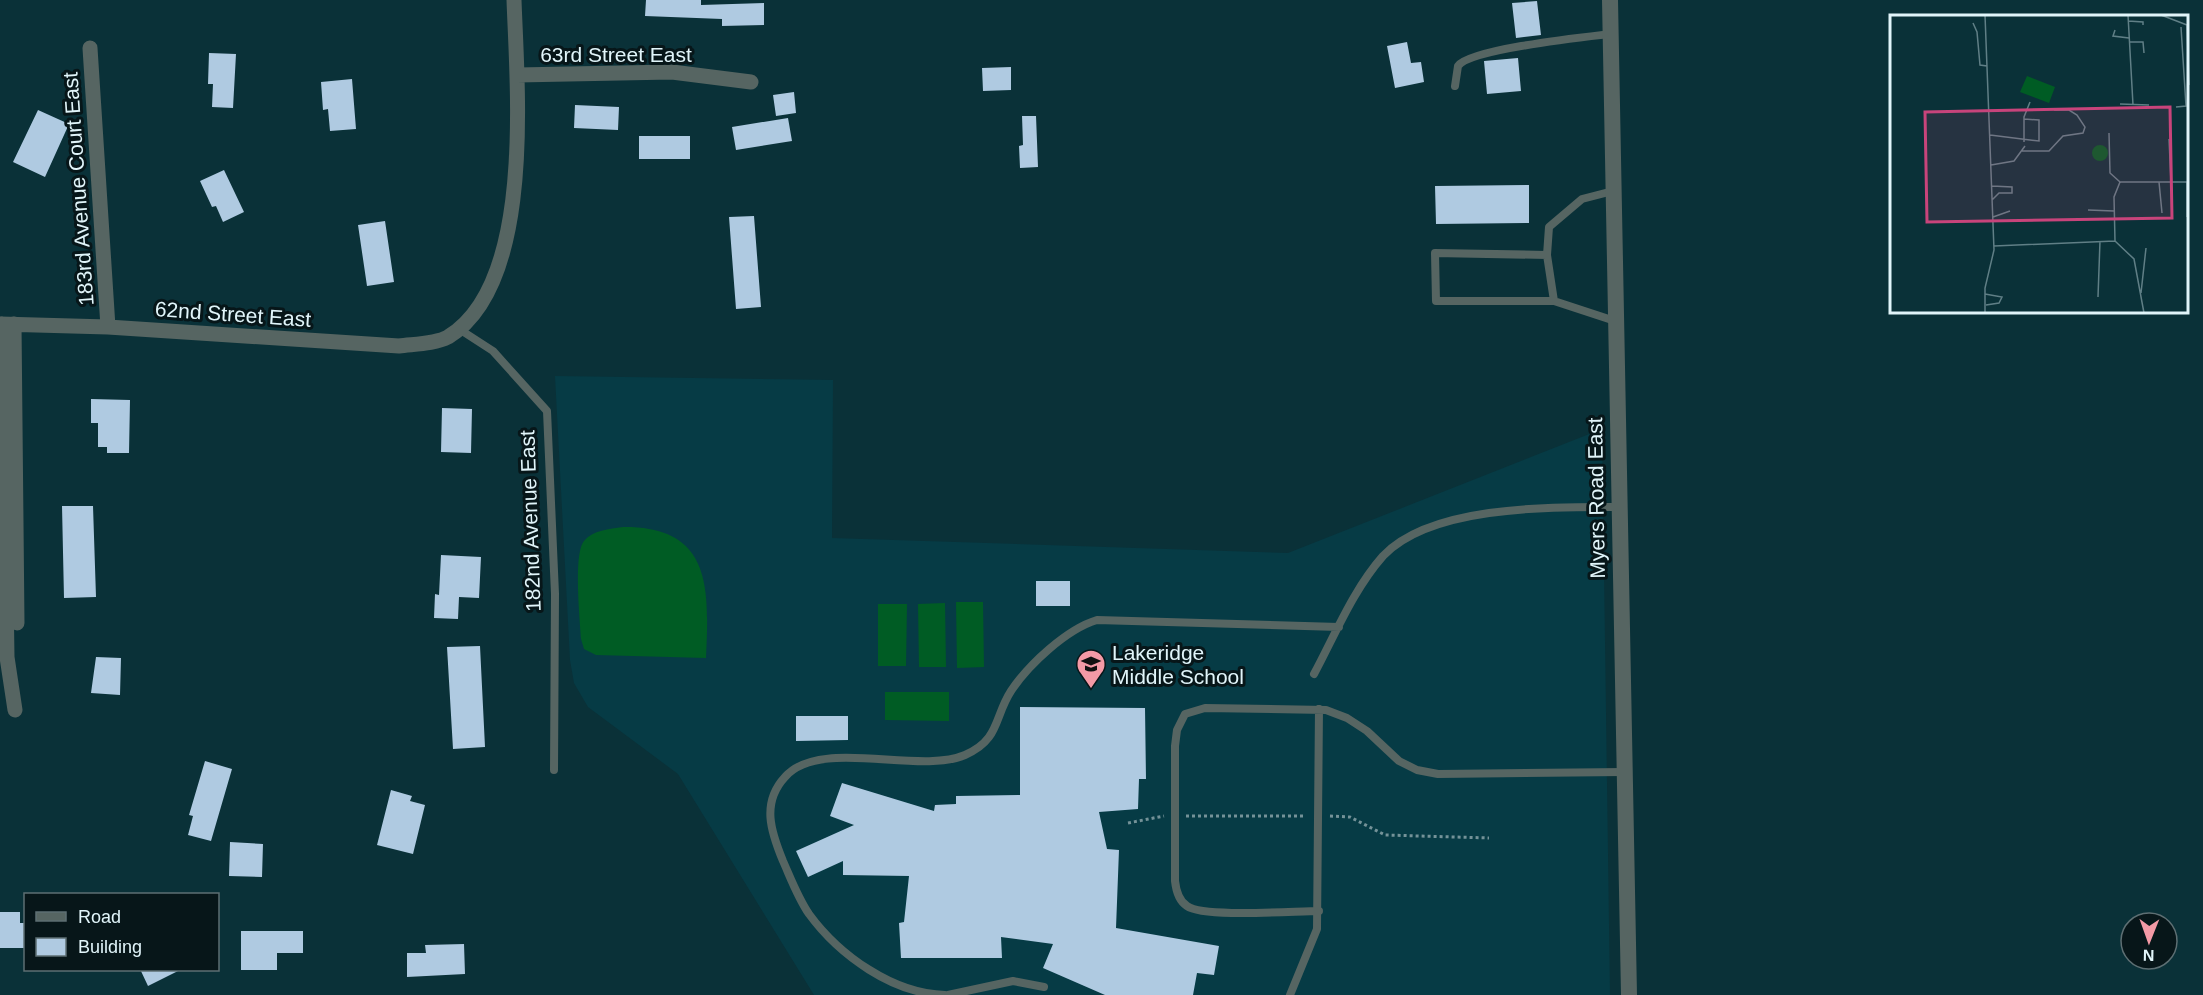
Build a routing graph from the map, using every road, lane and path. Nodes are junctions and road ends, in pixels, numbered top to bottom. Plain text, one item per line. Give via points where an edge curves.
1 (514, 0) edge
2 (1610, 0) edge
3 (1610, 34) junction
4 (90, 48) dead end
5 (517, 75) junction
6 (751, 82) dead end
7 (1455, 86) dead end
8 (1613, 191) junction
9 (1546, 255) junction
10 (1554, 301) junction
11 (1615, 321) junction
12 (6, 324) edge
13 (108, 327) junction
14 (459, 329) junction
15 (1618, 507) junction
16 (1339, 627) junction
17 (1314, 674) dead end
18 (1319, 710) junction
19 (554, 770) dead end
20 (1624, 772) junction
21 (1319, 911) junction
22 (1044, 987) dead end
23 (946, 995) edge
24 (1290, 995) edge
25 (1629, 995) edge

1 - 5 street
2 - 3 street, Myers Road East
3 - 7 lane via 1467,59 1458,66
3 - 8 street, Myers Road East
4 - 13 street, 183rd Avenue Court East
5 - 6 street, 63rd Street East via 672,72
5 - 14 street via 515,196 505,240 477,310
8 - 9 lane via 1582,199 1549,227
8 - 11 street, Myers Road East
9 - 10 lane
9 - 10 lane via 1435,253 1436,301
10 - 11 lane
11 - 15 street, Myers Road East
12 - 12 street via 7,657 15,710
12 - 13 street, 62nd Street East
13 - 14 street, 62nd Street East via 399,346 445,338
14 - 19 lane, 182nd Avenue East via 493,351 547,411 555,594
15 - 16 lane via 1483,513 1410,535 1384,555
15 - 20 street, Myers Road East
16 - 17 lane
16 - 23 lane via 1097,620 1068,634 1020,680 1010,692 994,733 965,754 939,760 825,759 797,766 785,777 771,805 771,830 808,912 837,944 878,974 914,991
18 - 20 lane via 1347,718 1399,762 1417,770 1438,774
18 - 21 lane
18 - 21 lane via 1199,709 1182,718 1175,746 1176,881 1182,902 1201,911
20 - 25 street, Myers Road East
21 - 24 lane via 1317,929
22 - 23 lane via 1013,981

